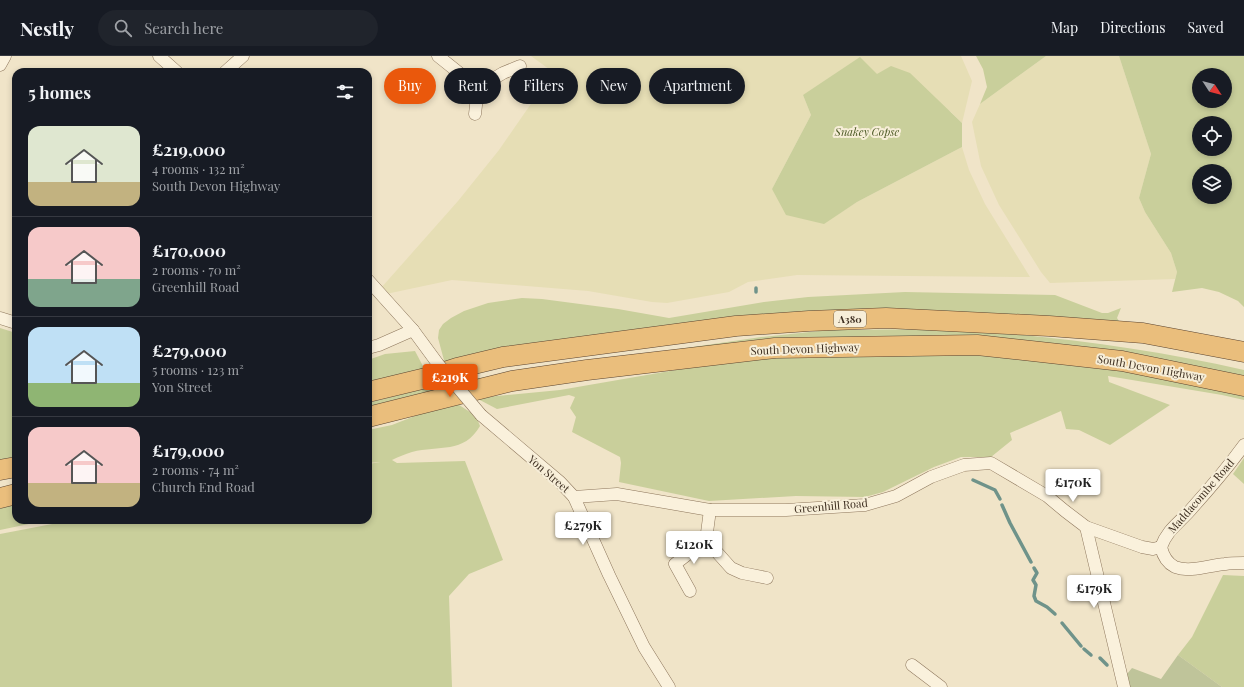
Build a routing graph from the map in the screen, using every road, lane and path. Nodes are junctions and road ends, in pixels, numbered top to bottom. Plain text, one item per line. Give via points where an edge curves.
1 (5, 56) edge
2 (159, 56) edge
3 (243, 56) edge
4 (438, 56) edge
5 (0, 65) edge
6 (520, 66) dead end
7 (172, 68) edge
8 (230, 68) edge
9 (453, 68) edge
10 (501, 74) edge
11 (476, 104) edge
12 (475, 114) dead end
13 (372, 284) edge
14 (0, 318) edge
15 (12, 322) edge
16 (413, 330) junction
17 (372, 347) edge
18 (1244, 352) edge
19 (1244, 386) edge
20 (372, 391) edge
21 (372, 416) edge
22 (1244, 445) edge
23 (12, 468) edge
24 (0, 470) edge
25 (12, 495) edge
26 (574, 497) junction
27 (0, 498) edge
28 (710, 510) junction
29 (1086, 527) junction
30 (706, 540) junction
31 (1161, 547) junction
32 (1244, 563) edge
33 (766, 578) dead end
34 (690, 592) dead end
35 (912, 665) dead end
36 (670, 687) edge
37 (942, 687) edge
38 (1124, 687) edge

1 - 5 street
2 - 7 street
3 - 8 street
4 - 9 street
6 - 10 street
11 - 12 street
13 - 16 street, Yon Street
14 - 15 street
16 - 17 street
16 - 26 street, Yon Street, bridge via 481,416 560,482
18 - 20 highway, A380 via 1143,333 1049,326 886,318 809,321 736,326 503,357
19 - 21 highway, South Devon Highway via 1122,361 977,344 775,348 512,381
22 - 31 street, Maddacombe Road via 1221,476 1165,537
23 - 24 highway
25 - 27 highway
26 - 28 street, Greenhill Road via 617,494
26 - 36 street, Yon Street via 644,648
28 - 29 street, Greenhill Road via 786,510 865,505 896,496 932,476 964,465 991,463 1047,496
28 - 30 street
29 - 31 street, Greenhill Road via 1142,547
29 - 38 street
30 - 33 street via 731,568
30 - 34 street via 675,564
31 - 32 street via 1168,562 1176,567 1188,569
35 - 37 street

